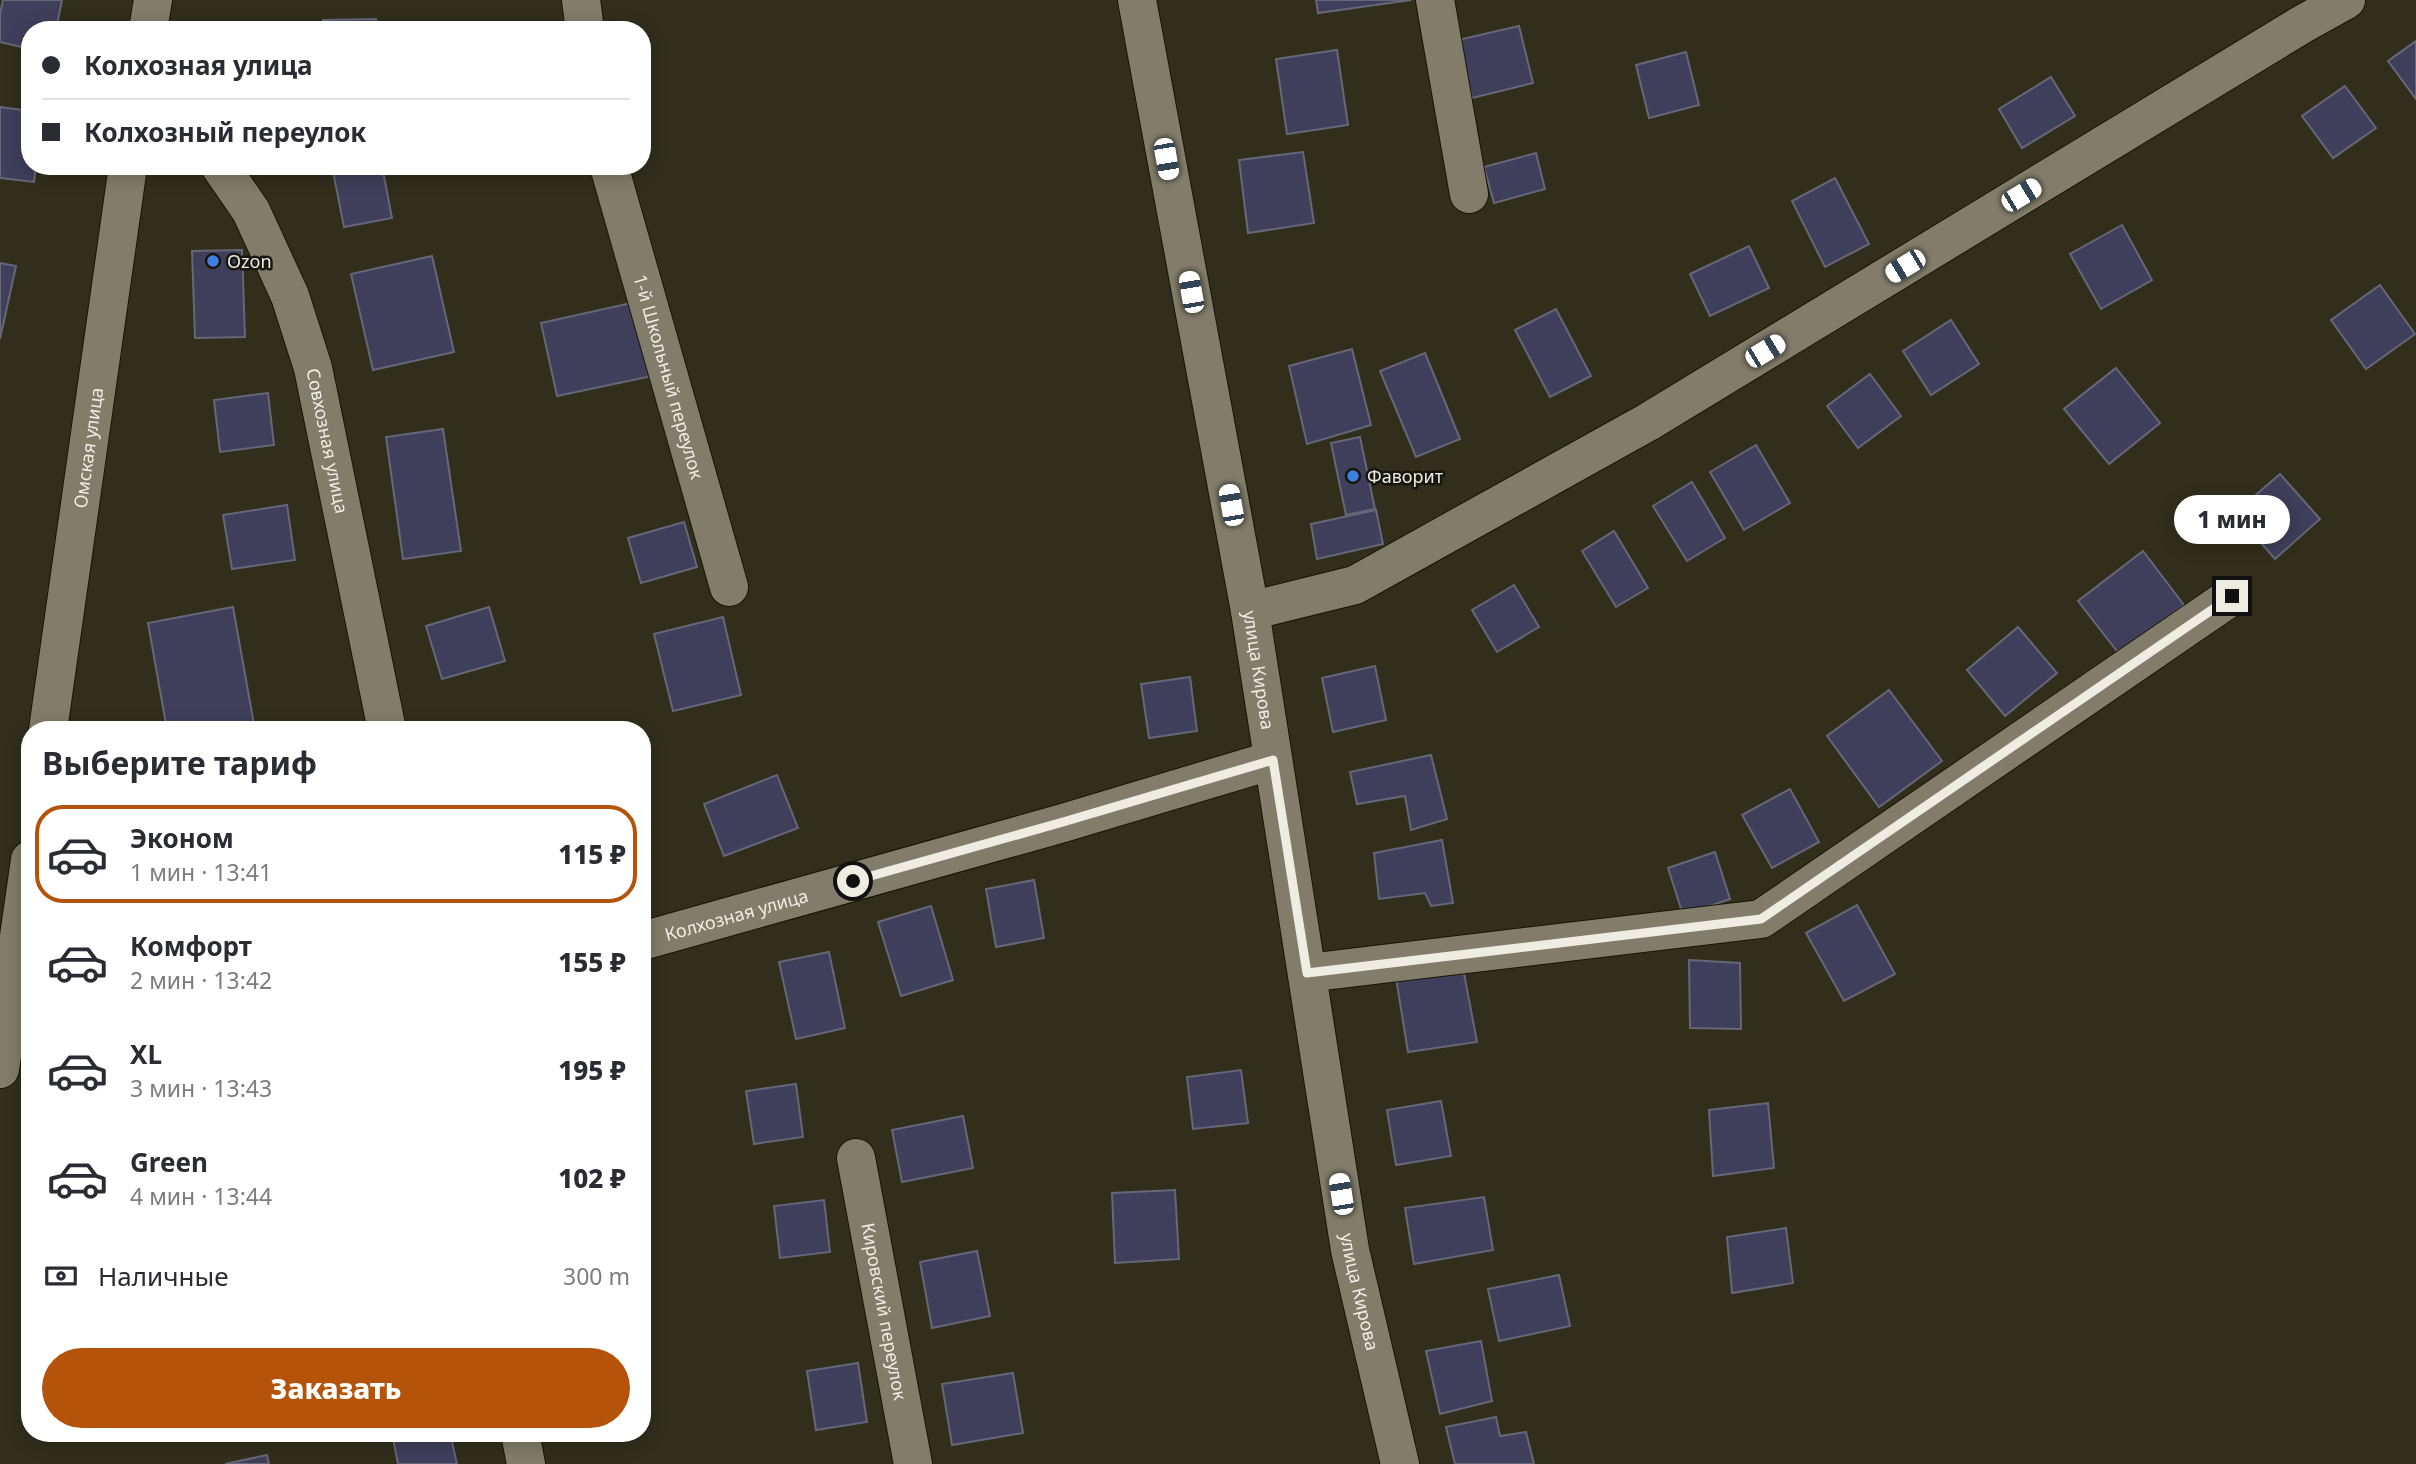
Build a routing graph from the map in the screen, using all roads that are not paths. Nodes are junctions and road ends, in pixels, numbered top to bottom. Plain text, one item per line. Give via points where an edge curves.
1 (153, 0) edge
2 (581, 0) edge
3 (1137, 0) edge
4 (1435, 0) edge
5 (2346, 0) edge
6 (2290, 13) edge
7 (150, 21) edge
8 (584, 21) edge
9 (127, 175) edge
10 (226, 175) edge
11 (612, 175) edge
12 (1469, 194) dead end
13 (729, 587) dead end
14 (2232, 596) dead end
15 (1250, 611) junction
16 (49, 721) edge
17 (385, 721) edge
18 (1273, 760) junction
19 (21, 923) edge
20 (651, 938) edge
21 (1307, 973) junction
22 (0, 1069) edge
23 (856, 1158) dead end
24 (522, 1442) edge
25 (526, 1464) edge
26 (913, 1464) edge
27 (1400, 1464) edge

1 - 7 street
2 - 8 street
3 - 15 street, улица Кирова
4 - 12 street
5 - 6 street
6 - 15 street via 1625,435 1354,585
9 - 16 street, Омская улица
10 - 17 street, Совхозная улица via 251,212 273,260 313,368
11 - 13 street, 1-й Школьный переулок
14 - 21 street via 1761,919
15 - 18 street, улица Кирова
18 - 20 street, Колхозная улица
18 - 21 street, улица Кирова
19 - 22 street
21 - 27 street, улица Кирова via 1350,1250
23 - 26 street, Кировский переулок
24 - 25 street

